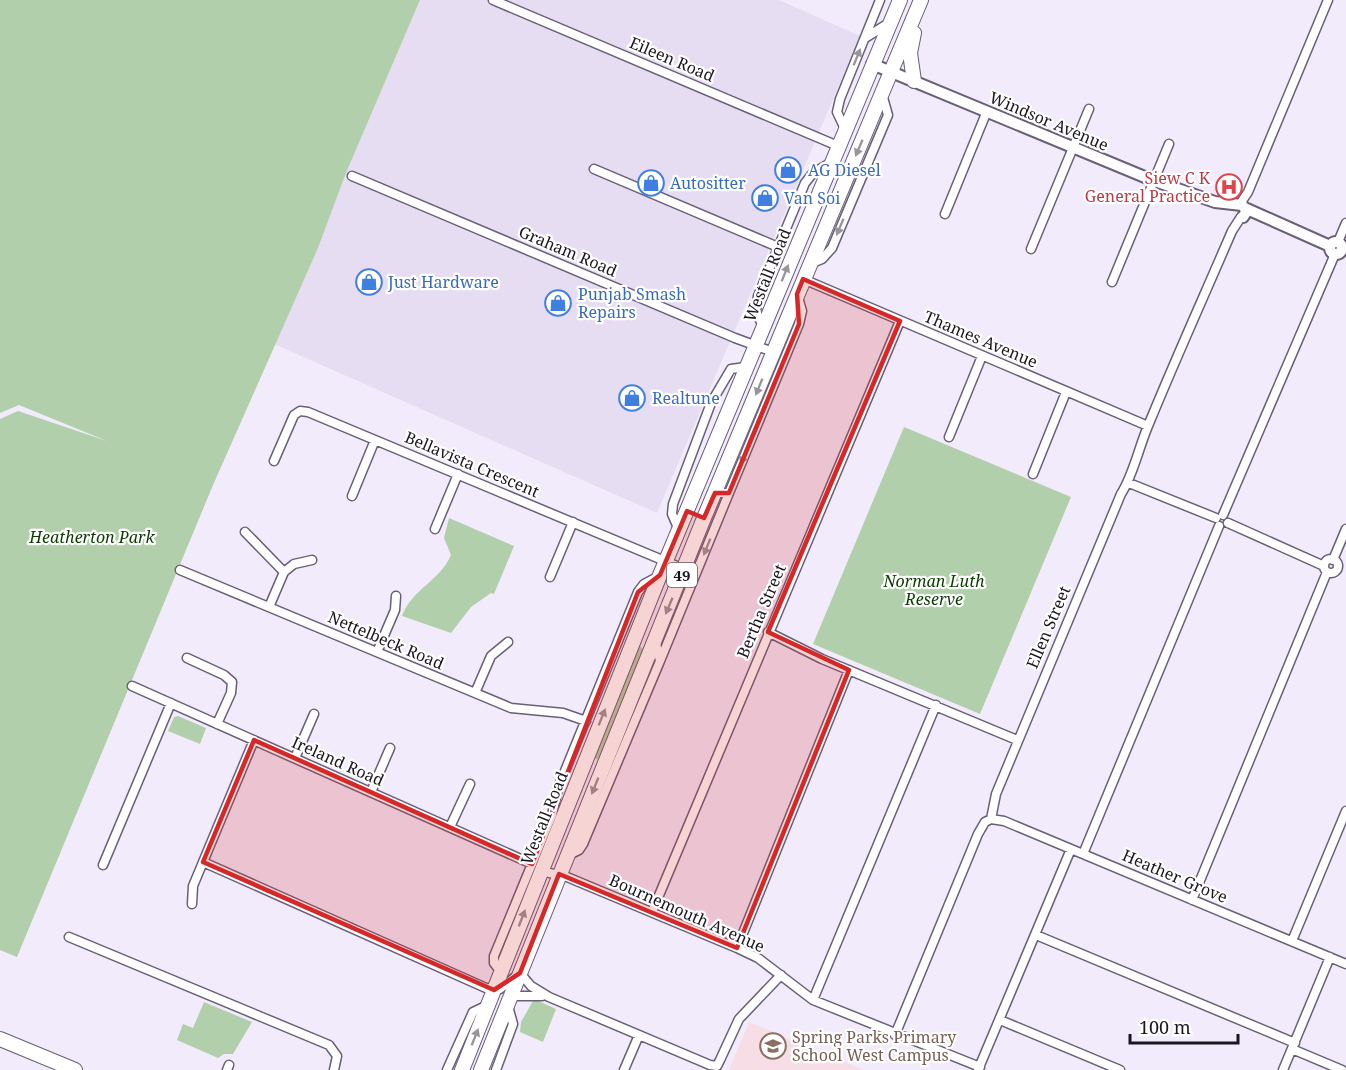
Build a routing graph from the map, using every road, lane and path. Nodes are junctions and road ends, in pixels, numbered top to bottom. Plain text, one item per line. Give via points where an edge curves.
1 (493, 0) edge
2 (880, 0) edge
3 (900, 0) edge
4 (1328, 0) edge
5 (920, 4) edge
6 (890, 22) junction
7 (864, 39) junction
8 (873, 64) junction
9 (891, 72) junction
10 (914, 81) junction
11 (1089, 108) dead end
12 (987, 111) junction
13 (845, 129) junction
14 (1168, 144) dead end
15 (838, 146) junction
16 (1072, 147) junction
17 (832, 162) junction
18 (594, 169) dead end
19 (352, 176) dead end
20 (1152, 180) junction
21 (1240, 211) junction
22 (945, 214) dead end
23 (1346, 223) edge
24 (778, 247) junction
25 (1031, 249) dead end
26 (1338, 249) edge
27 (803, 279) junction
28 (1112, 282) dead end
29 (797, 294) junction
30 (900, 321) junction
31 (760, 322) junction
32 (756, 345) junction
33 (773, 351) junction
34 (982, 356) junction
35 (746, 367) junction
36 (1066, 392) junction
37 (1148, 426) junction
38 (949, 437) dead end
39 (375, 440) junction
40 (274, 460) dead end
41 (458, 474) junction
42 (1033, 474) dead end
43 (1129, 483) junction
44 (722, 493) junction
45 (352, 496) dead end
46 (687, 511) junction
47 (704, 518) junction
48 (1222, 521) junction
49 (573, 522) junction
50 (435, 529) dead end
51 (1346, 529) edge
52 (679, 530) junction
53 (245, 532) dead end
54 (312, 560) dead end
55 (666, 561) junction
56 (684, 569) junction
57 (1329, 569) junction
58 (180, 570) dead end
59 (284, 572) junction
60 (1346, 574) edge
61 (660, 575) junction
62 (550, 577) dead end
63 (396, 596) dead end
64 (269, 607) junction
65 (768, 632) junction
66 (655, 638) junction
67 (508, 642) dead end
68 (377, 652) junction
69 (187, 658) dead end
70 (660, 661) junction
71 (849, 670) junction
72 (619, 677) junction
73 (132, 686) dead end
74 (598, 691) junction
75 (475, 693) junction
76 (171, 703) junction
77 (936, 705) junction
78 (314, 714) dead end
79 (586, 721) junction
80 (217, 724) junction
81 (254, 740) junction
82 (1017, 740) junction
83 (390, 748) dead end
84 (295, 758) junction
85 (470, 784) dead end
86 (371, 792) junction
87 (1346, 811) edge
88 (991, 819) junction
89 (450, 827) junction
90 (1071, 849) junction
91 (1083, 854) junction
92 (566, 856) junction
93 (203, 862) junction
94 (103, 865) dead end
95 (536, 867) junction
96 (559, 874) junction
97 (1192, 900) junction
98 (192, 904) dead end
99 (652, 912) junction
100 (1036, 935) junction
101 (69, 937) dead end
102 (1292, 941) junction
103 (736, 948) junction
104 (1330, 957) junction
105 (1346, 964) edge
106 (520, 973) junction
107 (781, 975) junction
108 (494, 990) junction
109 (549, 997) junction
110 (509, 1000) junction
111 (813, 1000) junction
112 (488, 1005) junction
113 (1000, 1020) junction
114 (639, 1035) junction
115 (895, 1035) junction
116 (0, 1039) edge
117 (1294, 1046) junction
118 (979, 1069) edge
119 (75, 1070) edge
120 (334, 1070) edge
121 (447, 1070) edge
122 (462, 1070) edge
123 (481, 1070) edge
124 (496, 1070) edge
125 (624, 1070) edge
126 (1120, 1070) edge
127 (1284, 1070) edge
128 (1342, 1070) edge

1 - 15 street, Eileen Road
2 - 7 street
3 - 6 main road, Westall Road / 49
4 - 21 street, Ellen Street
5 - 9 main road, 49
5 - 10 main road via 910,53
6 - 7 street
6 - 8 main road, Westall Road / 49
13 -> 7 street via 837,112
8 - 9 street, Windsor Avenue
8 - 13 main road, Westall Road / 49
9 - 10 street, Windsor Avenue
9 -> 27 main road, 49 via 816,261
10 - 12 street, Windsor Avenue
11 - 16 street
12 - 16 street, Windsor Avenue
12 - 22 street
13 - 15 main road, Westall Road / 49
14 - 20 street
15 - 17 main road, Westall Road / 49
16 - 20 street, Windsor Avenue
16 - 25 street
17 - 24 street, Westall Road via 805,183
31 -> 17 main road, Westall Road / 49
18 - 24 street
19 - 32 street, Graham Road
20 - 21 street, Windsor Avenue
20 - 28 street
21 - 26 street, Windsor Avenue
21 - 37 street, Ellen Street
23 - 26 street
24 - 31 street, Westall Road via 758,296
26 - 48 street
27 - 29 main road, 49
27 - 30 street, Thames Avenue
29 - 33 main road, 49
29 -> 44 street via 802,311 800,324
30 - 34 street, Thames Avenue
30 - 65 street, Bertha Street
31 - 32 main road, Westall Road / 49
32 - 33 street, Graham Road
32 - 35 main road, Westall Road / 49
33 -> 44 main road, 49
34 - 36 street, Thames Avenue
34 - 38 street
35 - 46 main road, Westall Road / 49
35 - 52 street via 731,369 711,403 673,504 672,514
36 - 37 street, Thames Avenue
36 - 42 street
37 - 43 street, Ellen Street
39 - 40 street, Bellavista Crescent via 300,411 292,417
39 - 41 street, Bellavista Crescent
39 - 45 street
41 - 49 street, Bellavista Crescent
41 - 50 street
43 - 48 street
43 - 82 street, Ellen Street
44 - 47 main road, 49
44 -> 70 street
46 - 47 main road
46 - 52 main road, Westall Road / 49
47 - 56 main road, 49
48 - 57 street
48 - 91 street
49 - 55 street, Bellavista Crescent
49 - 62 street
51 - 57 street via 1333,560 1337,564
52 - 55 main road, Westall Road / 49
53 - 59 street
54 - 59 street via 294,564
55 - 56 street, Bellavista Crescent
55 - 61 main road, Westall Road / 49
56 -> 66 main road, 49
57 - 60 street
57 - 97 street
58 - 64 street, Nettelbeck Road
59 - 64 street
61 - 72 main road, Westall Road / 49
61 - 74 street, Westall Road via 638,592
63 - 68 street via 395,610
64 - 68 street, Nettelbeck Road
65 - 71 street
65 - 99 street, Bertha Street
66 - 70 street
66 -> 92 main road, 49
67 - 75 street via 491,656
68 - 75 street, Nettelbeck Road
69 - 80 street via 232,682
70 - 92 street via 583,844 576,853
71 - 77 street
71 - 103 street
72 - 74 street
95 -> 72 main road, Westall Road / 49
73 - 76 street, Ireland Road
74 - 79 street, Westall Road
75 - 79 street, Nettelbeck Road via 518,709 563,713
76 - 80 street, Ireland Road
76 - 94 street
77 - 82 street
77 - 111 street
78 - 84 street
79 - 95 street, Westall Road via 558,788
80 - 81 street, Ireland Road
81 - 84 street, Ireland Road
81 - 93 street
82 - 88 street, Ellen Street via 996,794
83 - 86 street
84 - 86 street, Ireland Road
85 - 89 street
86 - 89 street, Ireland Road
87 - 102 street
88 - 90 street, Heather Grove
88 - 115 street, Ellen Street via 978,834
89 - 95 street, Ireland Road
90 - 91 street, Heather Grove
90 - 100 street
91 - 97 street, Heather Grove
92 - 96 main road, 49
93 - 98 street via 193,886
93 - 108 street
95 - 96 street, Bournemouth Avenue
108 -> 95 main road, Westall Road / 49
96 - 99 street, Bournemouth Avenue
96 - 106 main road, 49
97 - 102 street, Heather Grove
99 - 103 street, Bournemouth Avenue
100 - 113 street
100 - 117 street
101 - 120 street via 329,1045 337,1056
102 - 104 street, Heather Grove
103 - 107 street, Bournemouth Avenue
104 - 105 street, Heather Grove
104 - 117 street
106 - 108 street
106 - 109 street via 531,986
106 - 110 main road, 49
107 - 111 street, Bournemouth Avenue
107 - 114 street via 739,1019 717,1065
108 - 112 main road, Westall Road / 49
109 - 110 street
109 - 114 street
110 - 123 main road, 49
110 - 124 street via 513,1024
111 - 115 street, Bournemouth Avenue
112 - 121 street, Westall Road via 471,1015
122 -> 112 main road, Westall Road / 49
113 - 118 street
113 - 126 street
114 - 125 street
115 - 118 street, Bournemouth Avenue
116 - 119 main road
117 - 127 street
117 - 128 street

